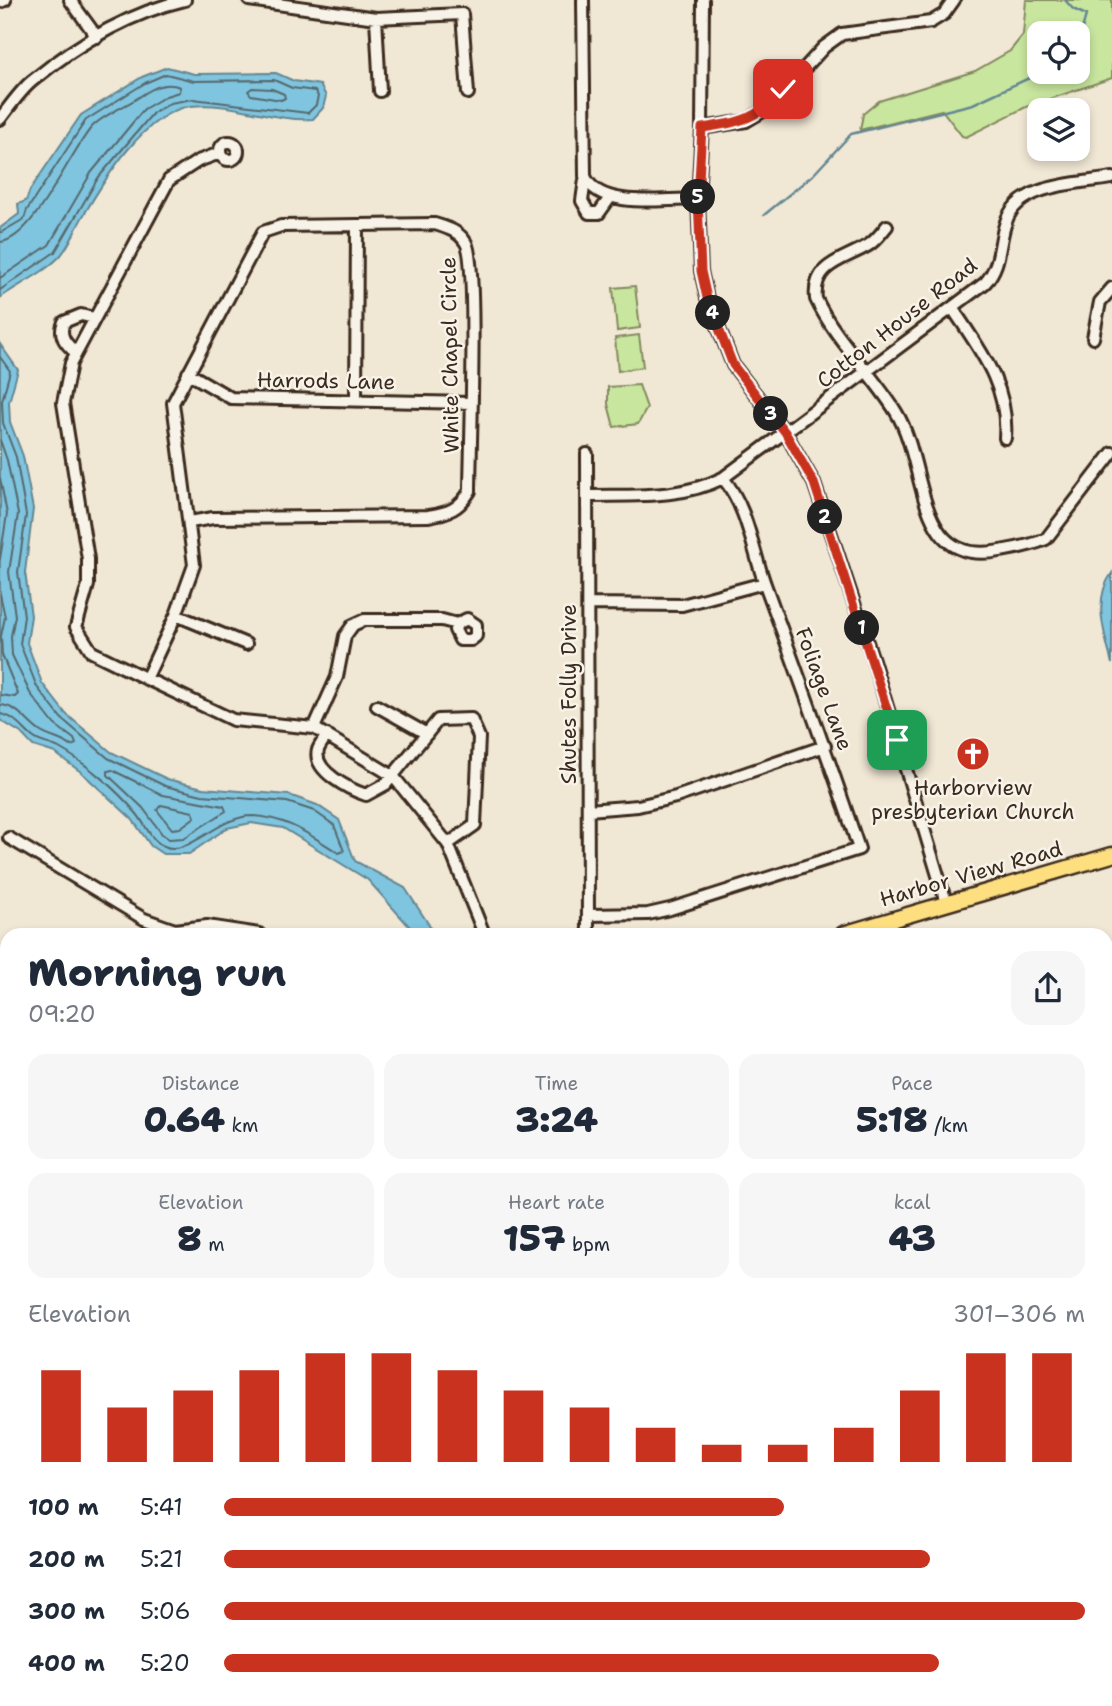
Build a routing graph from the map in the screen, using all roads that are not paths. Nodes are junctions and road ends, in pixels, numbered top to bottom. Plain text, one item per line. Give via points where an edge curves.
1 (5, 0) edge
2 (70, 0) edge
3 (185, 0) edge
4 (249, 0) edge
5 (335, 0) edge
6 (583, 0) edge
7 (703, 0) edge
8 (954, 0) edge
9 (0, 2) edge
10 (335, 14) junction
11 (376, 18) junction
12 (97, 37) junction
13 (380, 91) dead end
14 (468, 93) dead end
15 (0, 118) edge
16 (702, 128) junction
17 (220, 153) dead end
18 (585, 176) junction
19 (1112, 178) edge
20 (609, 199) junction
21 (698, 199) junction
22 (357, 225) junction
23 (887, 226) dead end
24 (1112, 288) edge
25 (953, 309) junction
26 (94, 318) junction
27 (1093, 338) dead end
28 (76, 353) junction
29 (188, 373) junction
30 (866, 374) junction
31 (356, 401) junction
32 (471, 403) junction
33 (785, 432) junction
34 (1005, 438) dead end
35 (1112, 453) edge
36 (587, 454) dead end
37 (723, 478) junction
38 (588, 496) junction
39 (190, 522) junction
40 (764, 583) junction
41 (589, 604) junction
42 (176, 615) junction
43 (457, 624) dead end
44 (246, 644) dead end
45 (146, 679) junction
46 (377, 706) dead end
47 (314, 728) junction
48 (427, 734) junction
49 (327, 735) junction
50 (825, 746) junction
51 (393, 776) junction
52 (588, 810) junction
53 (9, 838) dead end
54 (448, 844) junction
55 (1112, 855) edge
56 (946, 902) junction
57 (588, 915) junction
58 (170, 928) edge
59 (192, 928) edge
60 (220, 928) edge
61 (482, 928) edge
62 (588, 928) edge
63 (862, 928) edge

1 - 9 street
2 - 12 street
3 - 12 street via 135,15
4 - 10 street
5 - 10 street
6 - 18 street
7 - 16 street
8 - 16 street via 931,22 842,34 824,47 768,108 746,121
10 - 11 street
11 - 13 street
11 - 14 street via 462,14
12 - 15 street via 30,82
16 - 21 street
17 - 26 street via 169,180
18 - 20 street via 590,187
18 - 20 street via 582,201 589,213 599,212
19 - 25 street, Cotton House Road via 1042,191 1019,203 1006,221 993,274
20 - 21 street
21 - 33 street via 701,271 707,298 733,365
22 - 29 street, White Chapel Circle via 281,226 263,233
22 - 31 street
22 - 32 street, White Chapel Circle via 435,224 453,229 468,244
23 - 30 street via 870,245 827,267 815,287 823,313
24 - 27 street via 1100,302
25 - 30 street, Cotton House Road
25 - 34 street via 996,379 1007,416
26 - 28 street
26 - 28 street via 81,315 64,322 64,340
28 - 45 street via 63,402 88,559 88,585 76,627 92,652
29 - 31 street, Harrods Lane via 231,398
29 - 39 street, White Chapel Circle via 173,402
30 - 33 street, Cotton House Road
30 - 35 street via 897,413 941,537 964,553 977,555 1046,539
31 - 32 street, Harrods Lane
32 - 39 street, White Chapel Circle via 470,491 461,505 448,513
33 - 37 street, Cotton House Road
33 - 56 street via 814,483
36 - 38 street, Shutes Folly Drive
37 - 38 street, Cotton House Road via 674,494
37 - 40 street, Foliage Lane via 737,495
38 - 41 street, Shutes Folly Drive
39 - 42 street, White Chapel Circle via 194,565
40 - 41 street via 682,605
40 - 50 street, Foliage Lane
41 - 52 street, Shutes Folly Drive
42 - 44 street
42 - 45 street, White Chapel Circle
43 - 47 street via 364,620 353,625 345,636 337,677
45 - 47 street via 233,720
46 - 48 street
47 - 49 street
48 - 51 street
48 - 54 street via 438,720 471,719 478,729 475,825
49 - 51 street
49 - 51 street via 318,750 318,761 354,791 366,795 378,791
50 - 52 street via 676,797
50 - 57 street, Foliage Lane via 859,849 670,909
51 - 54 street
52 - 57 street, Shutes Folly Drive
53 - 58 street via 144,919
54 - 61 street
55 - 56 main road, Harbor View Road
56 - 63 main road, Harbor View Road
57 - 62 street, Shutes Folly Drive
59 - 60 street

